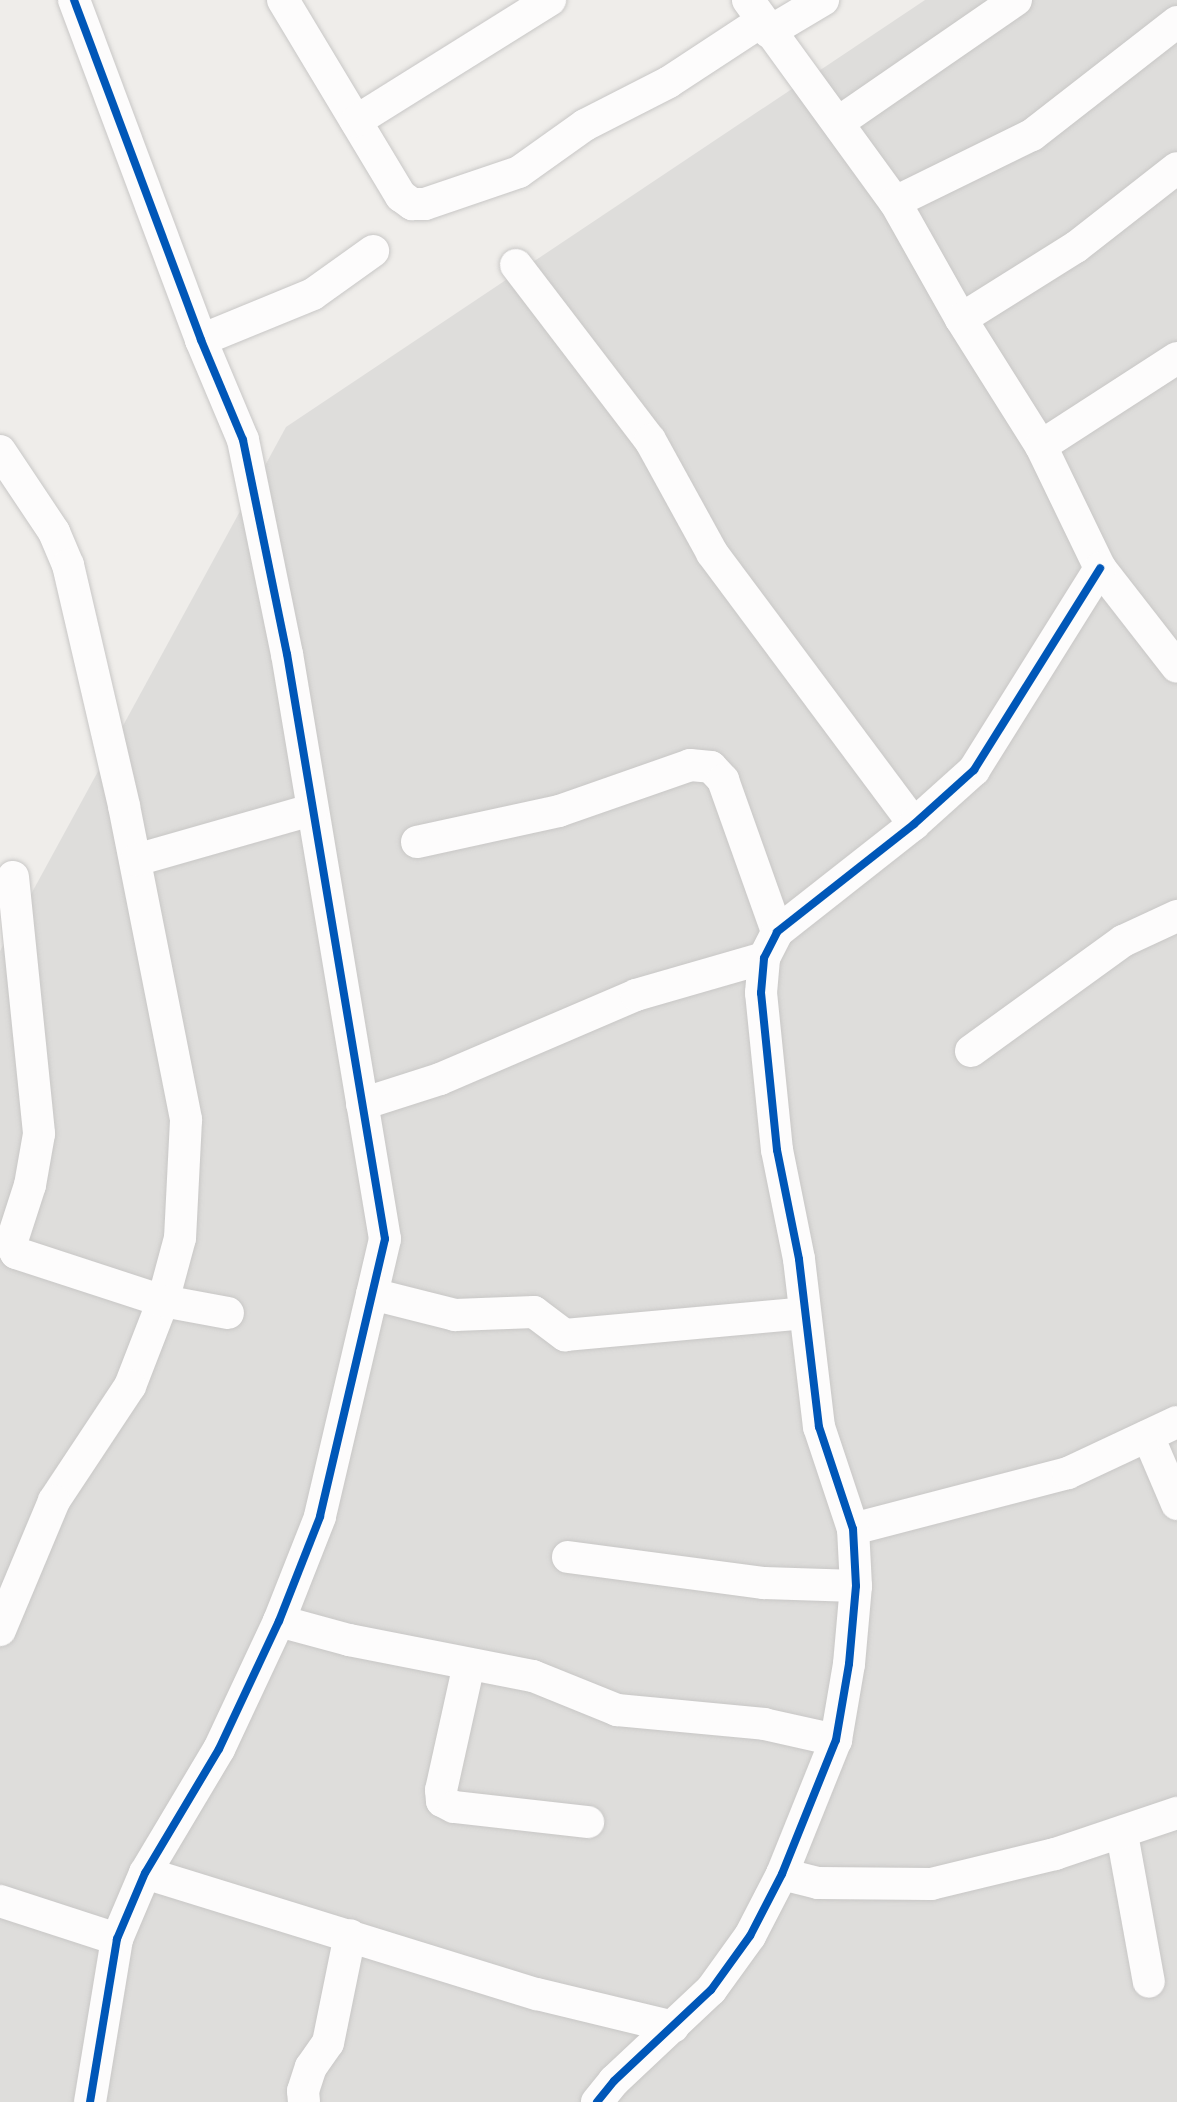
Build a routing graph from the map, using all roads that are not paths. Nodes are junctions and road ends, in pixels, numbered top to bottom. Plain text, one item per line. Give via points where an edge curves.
1 (74, 0) edge
2 (283, 0) edge
3 (550, 0) edge
4 (823, 0) edge
5 (1016, 0) edge
6 (759, 18) edge
7 (1177, 22) edge
8 (356, 121) junction
9 (839, 122) junction
10 (1177, 168) edge
11 (895, 202) junction
12 (373, 251) dead end
13 (516, 265) dead end
14 (961, 319) junction
15 (201, 340) junction
16 (1177, 358) edge
17 (1041, 446) junction
18 (0, 451) edge
19 (1100, 568) junction
20 (1177, 667) edge
21 (312, 810) junction
22 (914, 824) junction
23 (417, 842) dead end
24 (136, 860) junction
25 (13, 877) dead end
26 (1177, 916) edge
27 (771, 945) junction
28 (971, 1051) dead end
29 (362, 1104) junction
30 (372, 1294) junction
31 (163, 1301) junction
32 (228, 1313) dead end
33 (805, 1313) junction
34 (1177, 1422) edge
35 (1148, 1436) junction
36 (1177, 1504) edge
37 (853, 1529) junction
38 (568, 1557) dead end
39 (856, 1586) junction
40 (279, 1621) junction
41 (0, 1630) edge
42 (469, 1664) junction
43 (836, 1740) junction
44 (1177, 1813) edge
45 (588, 1822) dead end
46 (1122, 1834) junction
47 (145, 1873) junction
48 (782, 1874) junction
49 (0, 1901) edge
50 (350, 1935) junction
51 (117, 1939) junction
52 (1149, 1982) dead end
53 (673, 2027) junction
54 (90, 2102) edge
55 (304, 2102) edge
56 (597, 2102) edge

1 - 15 street
2 - 8 street
3 - 8 street
4 - 6 street
5 - 9 street
6 - 8 street via 669,82 585,125 519,172 425,204 412,204 401,196
6 - 9 street
7 - 11 street via 1032,135
9 - 11 street
10 - 14 street via 1076,247
11 - 14 street
12 - 15 street via 313,294
13 - 22 street via 650,440 712,553
14 - 17 street
15 - 21 street via 243,440 287,654
16 - 17 street
17 - 19 street
18 - 24 street via 54,532 68,565
19 - 20 street
19 - 22 street via 974,770
21 - 24 street
21 - 29 street
22 - 27 street
23 - 27 street via 559,811 690,765 711,767 723,780
24 - 31 street via 186,1120 180,1238
25 - 31 street via 39,1134 11,1244 16,1253
26 - 28 street via 1123,941
27 - 29 street via 636,995 440,1079
27 - 33 street via 761,993 777,1150
29 - 30 street via 385,1239
30 - 33 street via 455,1315 534,1312 565,1335
30 - 40 street via 320,1517
31 - 32 street
31 - 41 street via 130,1386 54,1501
33 - 37 street via 819,1427
34 - 35 street
35 - 36 street
35 - 37 street via 1068,1473
37 - 39 street
38 - 39 street via 764,1583
39 - 43 street
40 - 42 street
40 - 47 street via 219,1749
42 - 43 street via 533,1676 617,1710 764,1724
42 - 45 street via 442,1801 454,1807
43 - 48 street
44 - 46 street
46 - 48 street via 931,1884 818,1883
46 - 52 street
47 - 50 street
47 - 51 street
48 - 53 street via 750,1936 711,1990
49 - 51 street
50 - 53 street via 537,1994
50 - 55 street via 328,2043 311,2067
51 - 54 street
53 - 56 street

